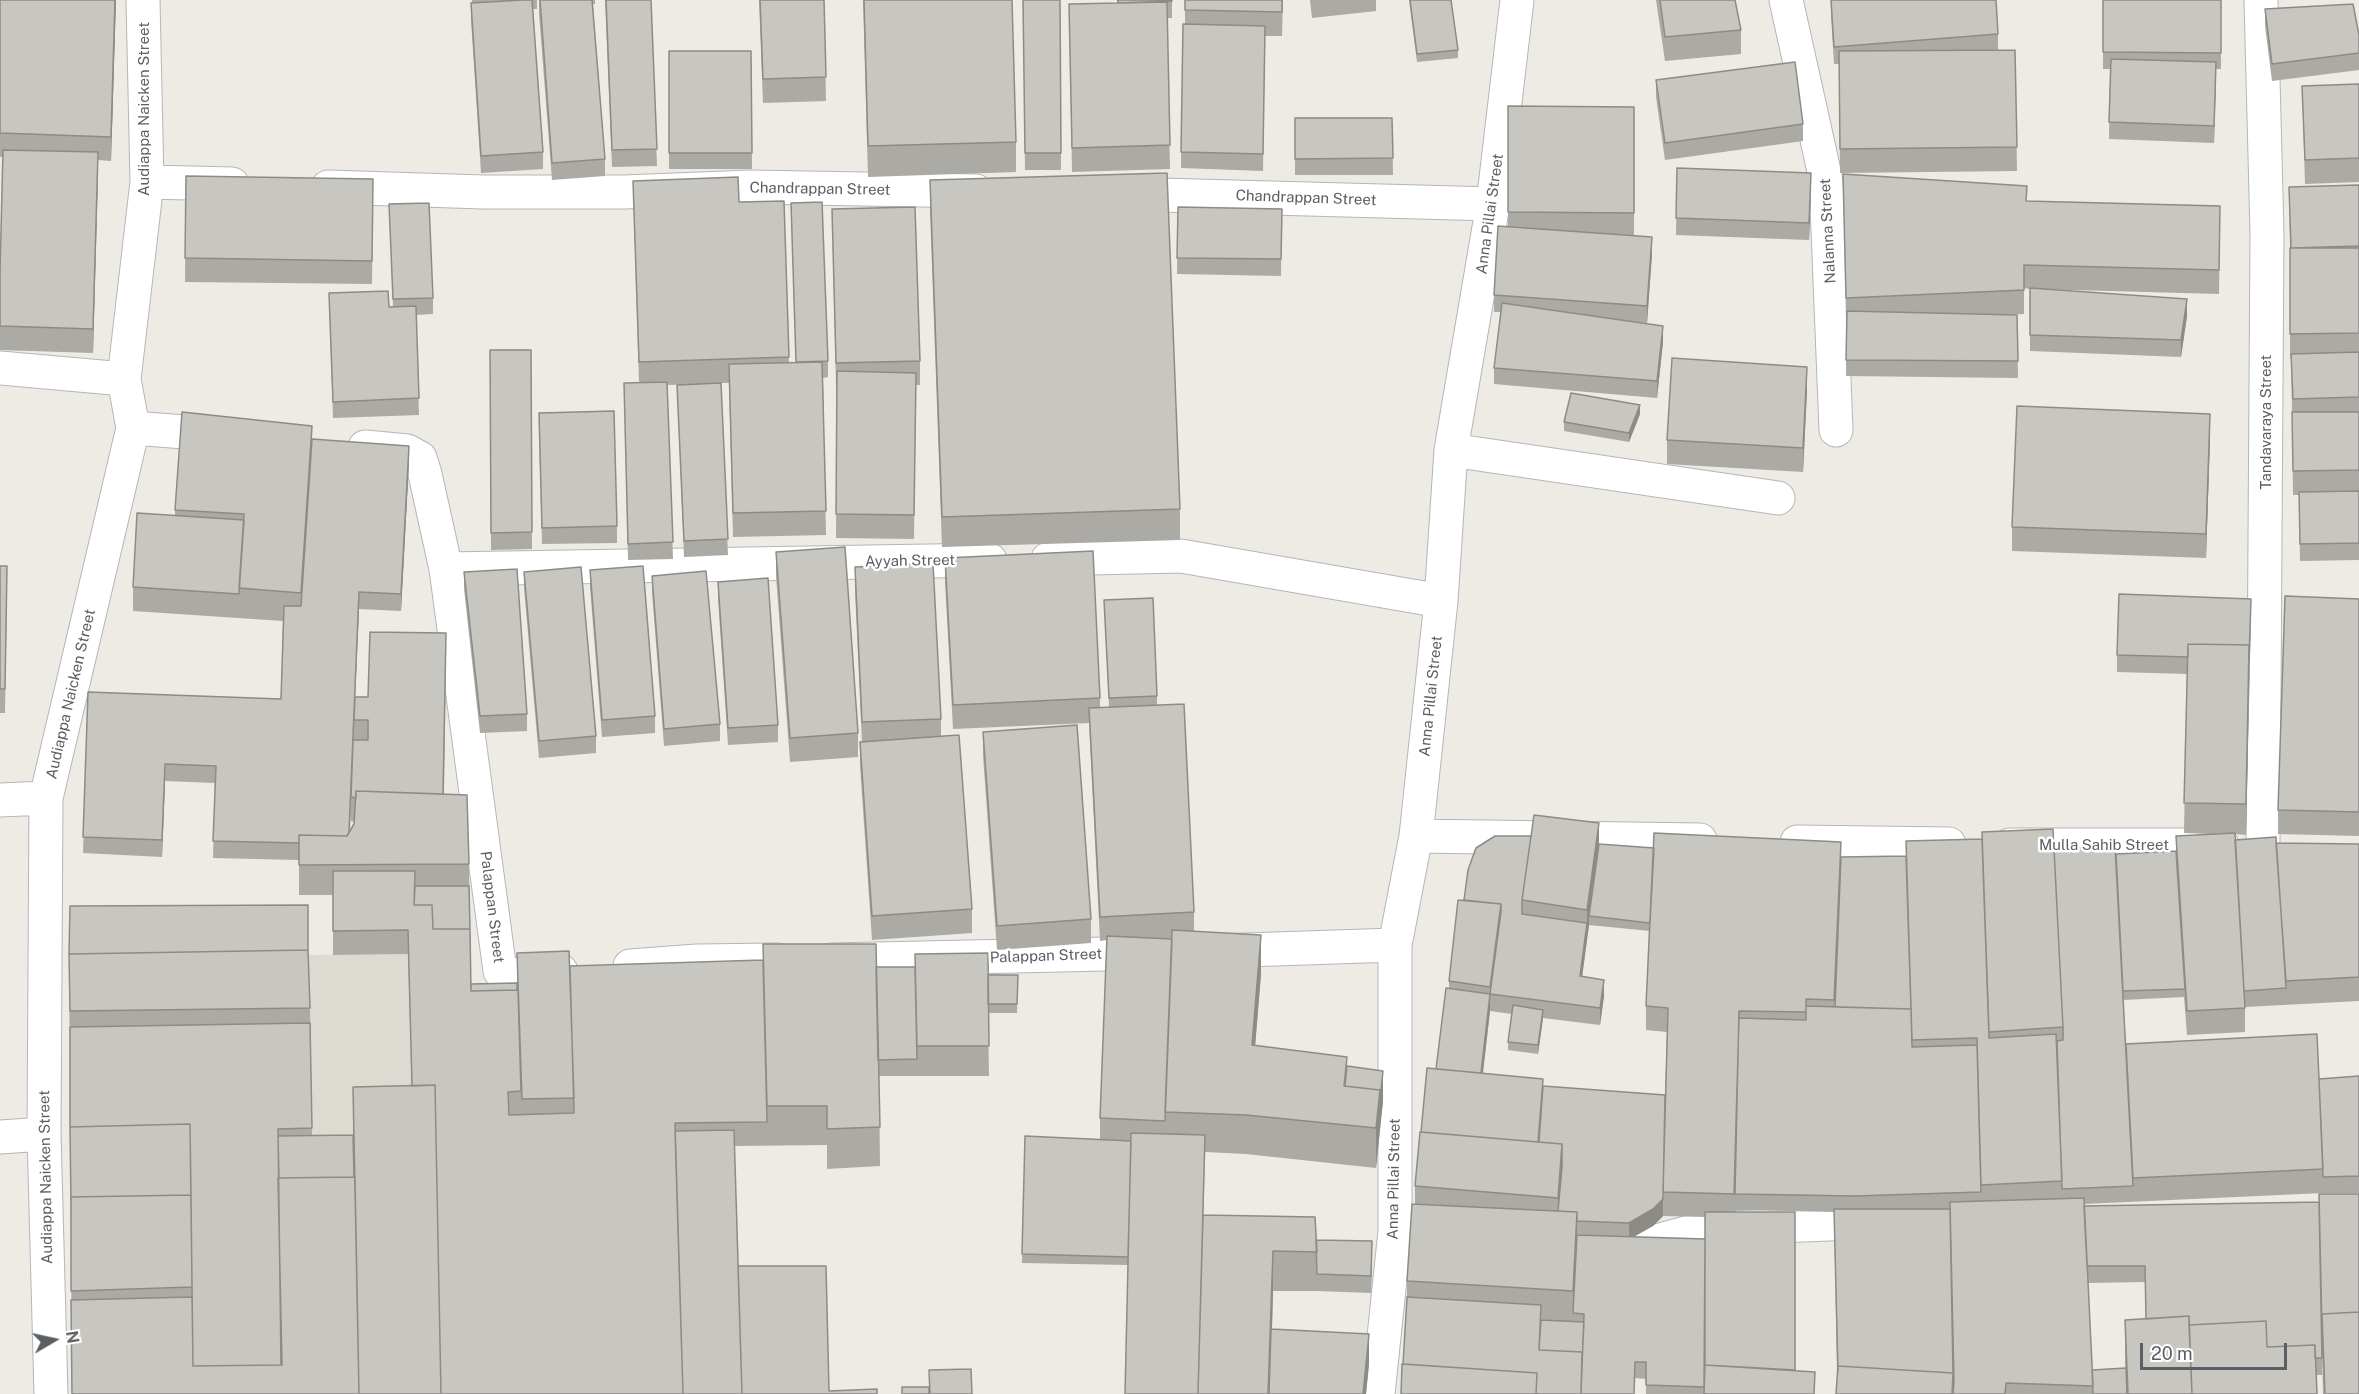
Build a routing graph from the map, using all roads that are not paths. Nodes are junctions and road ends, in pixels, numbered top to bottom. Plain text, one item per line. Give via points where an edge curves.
1 (143, 0) edge
2 (1517, 0) edge
3 (1786, 0) edge
4 (2261, 0) edge
5 (147, 182) junction
6 (263, 185) edge
7 (298, 186) edge
8 (1011, 192) edge
9 (1094, 193) edge
10 (1493, 204) junction
11 (0, 368) edge
12 (124, 379) junction
13 (133, 428) junction
14 (1836, 430) dead end
15 (252, 438) edge
16 (336, 445) edge
17 (1451, 450) junction
18 (1779, 498) dead end
19 (446, 569) junction
20 (1441, 601) junction
21 (46, 798) junction
22 (0, 800) edge
23 (1416, 836) junction
24 (1726, 841) edge
25 (1762, 841) edge
26 (2263, 845) junction
27 (2295, 846) edge
28 (1395, 945) junction
29 (44, 1134) junction
30 (0, 1137) edge
31 (1910, 1221) edge
32 (1395, 1231) junction
33 (1430, 1233) edge
34 (1593, 1242) edge
35 (51, 1394) edge
36 (1378, 1394) edge

1 - 5 street, Audiappa Naicken Street
2 - 10 street, Anna Pillai Street
3 - 14 street, Nalanna Street via 1826,180
4 - 26 street, Tandavaraya Street via 2267,234
5 - 6 street
5 - 12 street, Audiappa Naicken Street
7 - 8 street, Chandrappan Street via 484,192 750,187
9 - 10 street, Chandrappan Street
10 - 17 street, Anna Pillai Street
11 - 12 street
12 - 13 street, Audiappa Naicken Street
13 - 15 street
13 - 21 street, Audiappa Naicken Street
16 - 19 street, Palappan Street via 407,451 420,458
17 - 18 street
17 - 20 street, Anna Pillai Street
19 - 20 street, Ayyah Street via 1180,556
19 - 28 street, Palappan Street via 500,971 511,975 697,961 931,959
20 - 23 street, Anna Pillai Street
21 - 22 street
21 - 29 street, Audiappa Naicken Street
23 - 24 street
23 - 28 street, Anna Pillai Street
25 - 26 street, Mulla Sahib Street
26 - 27 street, Mulla Sahib Street
28 - 32 street, Anna Pillai Street
29 - 30 street
29 - 35 street, Audiappa Naicken Street
31 - 34 street via 1733,1226 1701,1229 1638,1244
32 - 33 street
32 - 36 street, Anna Pillai Street

